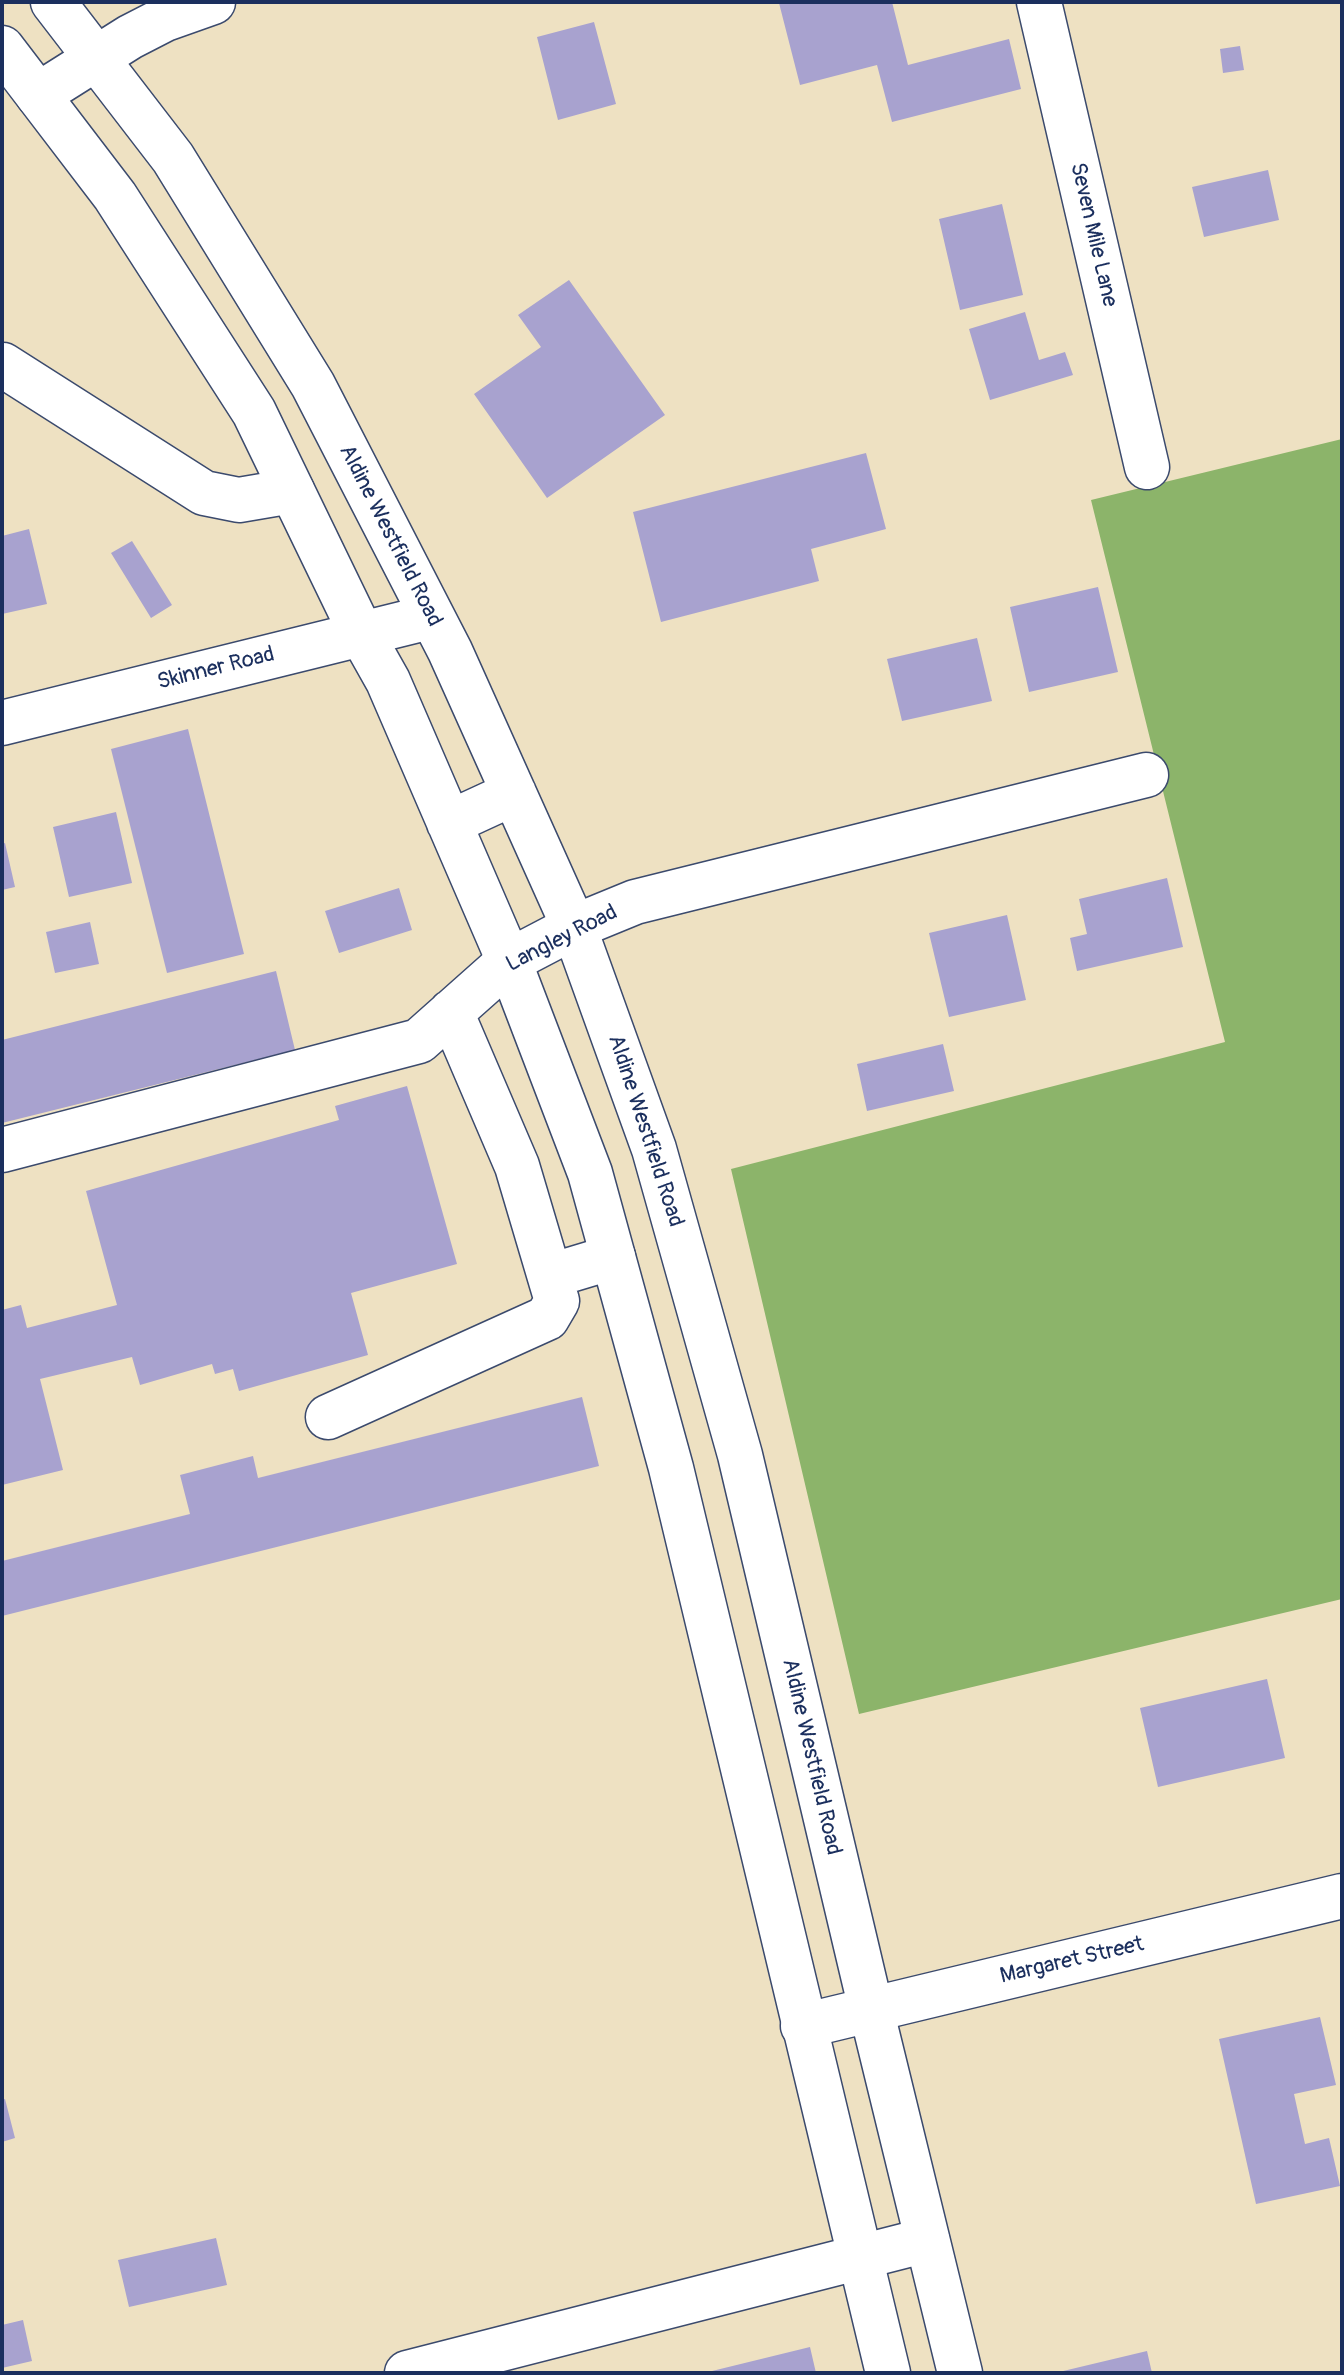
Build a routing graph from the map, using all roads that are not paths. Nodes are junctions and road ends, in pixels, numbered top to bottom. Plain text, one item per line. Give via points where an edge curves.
1 (53, 2) edge
2 (213, 2) edge
3 (1039, 2) edge
4 (2, 48) edge
5 (97, 59) junction
6 (38, 95) junction
7 (3, 365) edge
8 (1147, 467) dead end
9 (292, 491) junction
10 (430, 617) junction
11 (361, 633) junction
12 (2, 723) edge
13 (1146, 775) dead end
14 (514, 793) junction
15 (449, 823) junction
16 (574, 927) junction
17 (509, 961) junction
18 (451, 1012) junction
19 (2, 1150) edge
20 (613, 1257) junction
21 (550, 1276) junction
22 (328, 1417) dead end
23 (740, 1455) junction
24 (671, 1468) junction
25 (1342, 1896) edge
26 (871, 2009) junction
27 (803, 2026) junction
28 (927, 2240) junction
29 (859, 2258) junction
30 (407, 2373) edge
31 (888, 2373) edge
32 (960, 2373) edge

1 - 5 main road, Aldine Westfield Road
2 - 5 main road via 165,19
3 - 8 main road, Seven Mile Lane
4 - 6 main road
5 - 6 main road
5 - 10 main road, Aldine Westfield Road via 173,158 313,385
6 - 9 main road via 115,196 254,412
7 - 9 main road via 204,493 239,500
9 - 11 main road
10 - 11 main road, Skinner Road
10 - 14 main road, Aldine Westfield Road
11 - 12 main road, Skinner Road
11 - 15 main road via 388,681
13 - 16 main road, Langley Road via 635,902
14 - 15 main road
14 - 16 main road, Aldine Westfield Road
15 - 17 main road
16 - 17 main road, Langley Road
16 - 23 main road, Aldine Westfield Road via 654,1149
17 - 18 main road, Langley Road
17 - 20 main road via 590,1173
18 - 19 main road, Langley Road via 419,1041
18 - 21 main road via 517,1166
20 - 21 main road
20 - 24 main road
21 - 22 main road via 557,1301 547,1318
23 - 24 main road
23 - 26 main road, Aldine Westfield Road
24 - 27 main road
25 - 26 main road, Margaret Street
26 - 27 main road, Margaret Street
26 - 28 main road, Aldine Westfield Road
27 - 29 main road
28 - 29 main road
28 - 32 main road, Aldine Westfield Road
29 - 30 main road
29 - 31 main road

